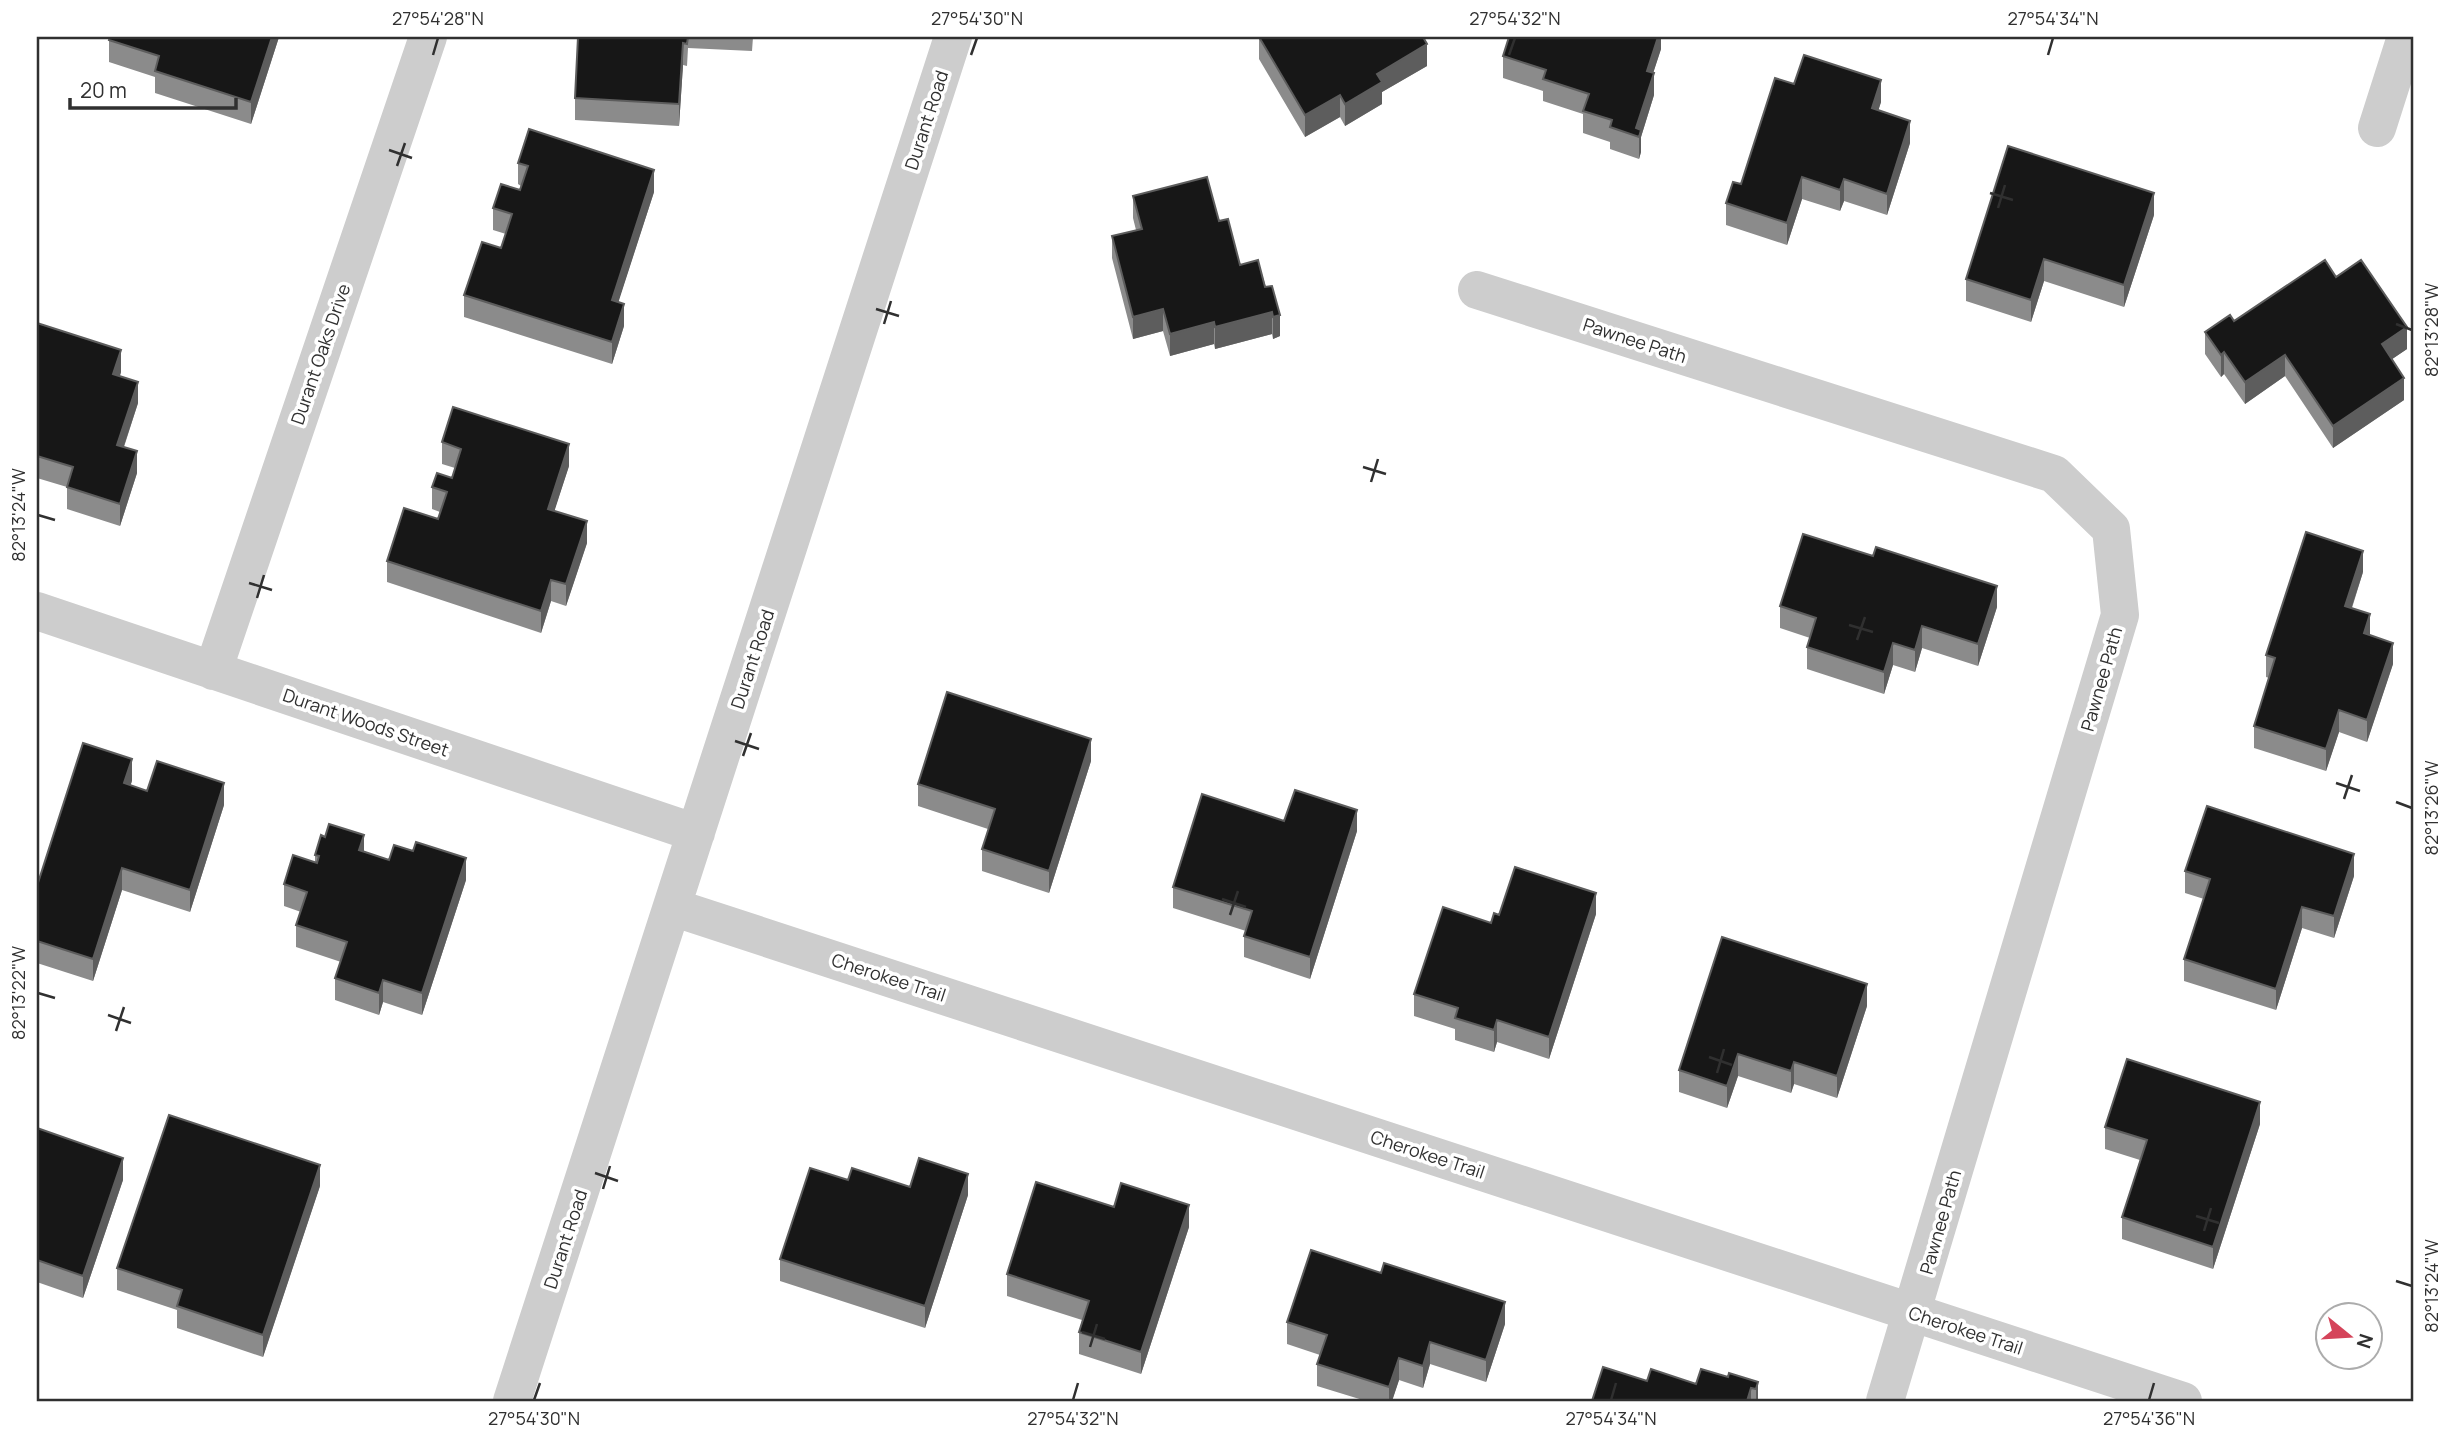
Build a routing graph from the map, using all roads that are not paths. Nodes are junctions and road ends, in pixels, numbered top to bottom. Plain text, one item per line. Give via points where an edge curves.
1 (428, 37) edge
2 (953, 37) edge
3 (2406, 37) edge
4 (2377, 128) dead end
5 (1477, 289) dead end
6 (37, 611) edge
7 (213, 670) junction
8 (696, 833) junction
9 (672, 906) junction
10 (1914, 1312) junction
11 (512, 1401) edge
12 (1885, 1401) edge
13 (2183, 1401) edge

1 - 7 street, Durant Oaks Drive
2 - 8 street, Durant Road
3 - 4 street
5 - 10 street, Pawnee Path via 2054,474 2111,529 2120,615
6 - 7 street, Durant Woods Street
7 - 8 street, Durant Woods Street
8 - 9 street, Durant Road
9 - 10 street, Cherokee Trail
9 - 11 street, Durant Road
10 - 12 street, Pawnee Path
10 - 13 street, Cherokee Trail

